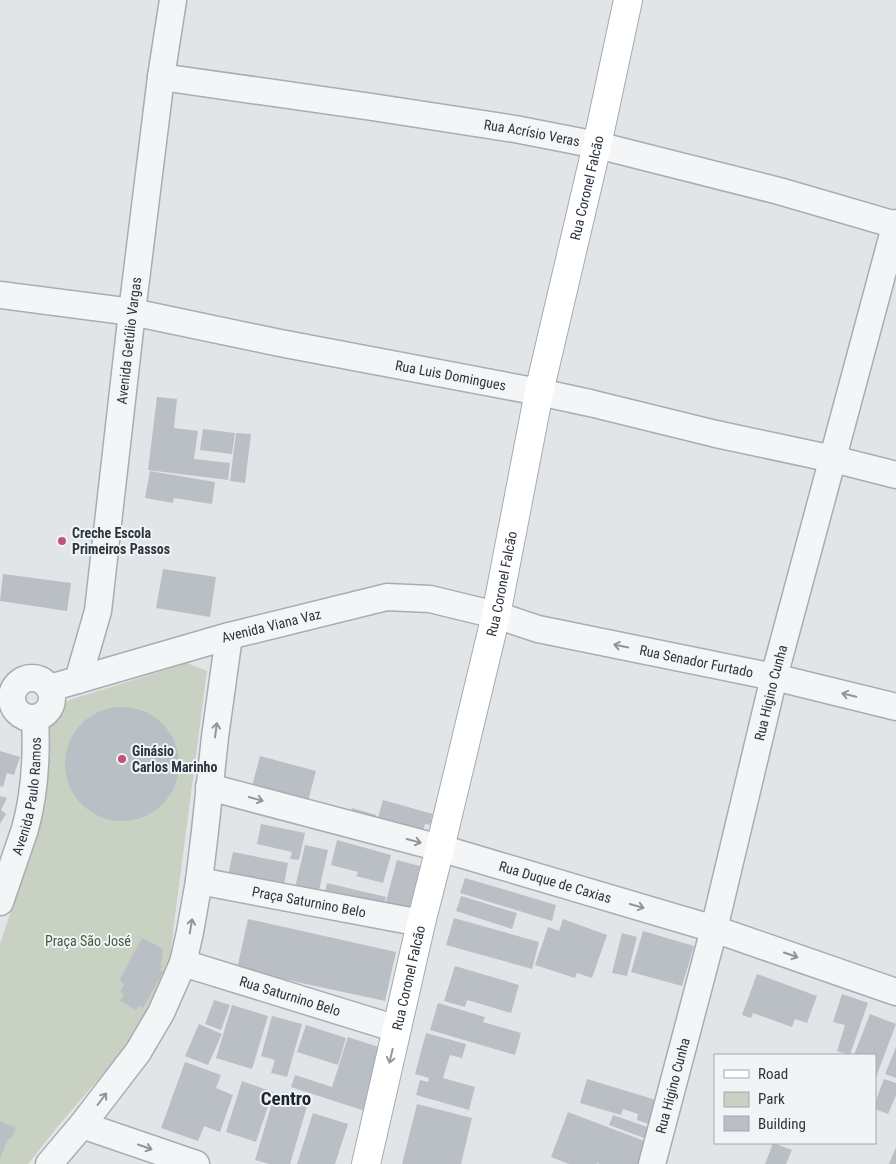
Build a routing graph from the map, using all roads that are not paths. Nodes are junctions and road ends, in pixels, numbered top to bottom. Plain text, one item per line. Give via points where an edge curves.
1 (173, 0) edge
2 (628, 0) edge
3 (161, 77) junction
4 (597, 146) junction
5 (896, 224) edge
6 (0, 295) edge
7 (132, 312) junction
8 (539, 392) junction
9 (832, 459) junction
10 (896, 475) edge
11 (496, 615) junction
12 (229, 636) junction
13 (774, 677) junction
14 (78, 680) junction
15 (50, 688) junction
16 (7, 691) edge
17 (896, 707) edge
18 (18, 718) edge
19 (209, 787) junction
20 (440, 848) junction
21 (199, 880) junction
22 (0, 902) edge
23 (421, 923) junction
24 (714, 928) junction
25 (183, 963) junction
26 (896, 992) edge
27 (397, 1029) junction
28 (82, 1125) junction
29 (49, 1164) edge
30 (196, 1164) edge
31 (366, 1164) edge
32 (652, 1164) edge

1 - 3 street, Avenida Getúlio Vargas
2 - 4 main road, Rua Coronel Falcão
3 - 4 street, Rua Acrísio Veras via 515,129
3 - 7 street, Avenida Getúlio Vargas
4 - 5 street, Rua Acrísio Veras
4 - 8 main road, Rua Coronel Falcão
5 - 9 street, Rua Higino Cunha
6 - 7 street, Rua Luis Domingues
7 - 8 street, Rua Luis Domingues
7 - 14 street, Avenida Getúlio Vargas via 98,610
8 - 9 street, Rua Luis Domingues
8 - 11 main road, Rua Coronel Falcão
9 - 10 street, Rua Luis Domingues
9 - 13 street, Rua Higino Cunha
11 - 12 street, Avenida Viana Vaz via 430,599 387,597
13 -> 11 street, Rua Senador Furtado via 538,629
11 - 20 main road, Rua Coronel Falcão
12 - 14 street, Avenida Viana Vaz
19 -> 12 street
17 -> 13 street, Rua Senador Furtado
13 - 24 street, Rua Higino Cunha
14 - 15 street, Avenida Viana Vaz
15 - 16 street via 41,680 29,678
15 - 18 street via 52,701 47,712 41,716
16 - 18 street via 12,695
18 - 22 street, Avenida Paulo Ramos via 37,745 35,774 25,828
19 -> 20 street, Rua Duque de Caxias
19 - 21 street
20 - 23 main road, Rua Coronel Falcão
20 -> 24 street, Rua Duque de Caxias
21 - 23 street, Praça Saturnino Belo
25 -> 21 street
23 - 27 main road, Rua Coronel Falcão
24 -> 26 street, Rua Duque de Caxias
24 - 32 street, Rua Higino Cunha
25 - 27 street, Rua Saturnino Belo
28 -> 25 street via 138,1052 162,1013
27 -> 31 main road, Rua Coronel Falcão
28 - 29 street
28 -> 30 street

